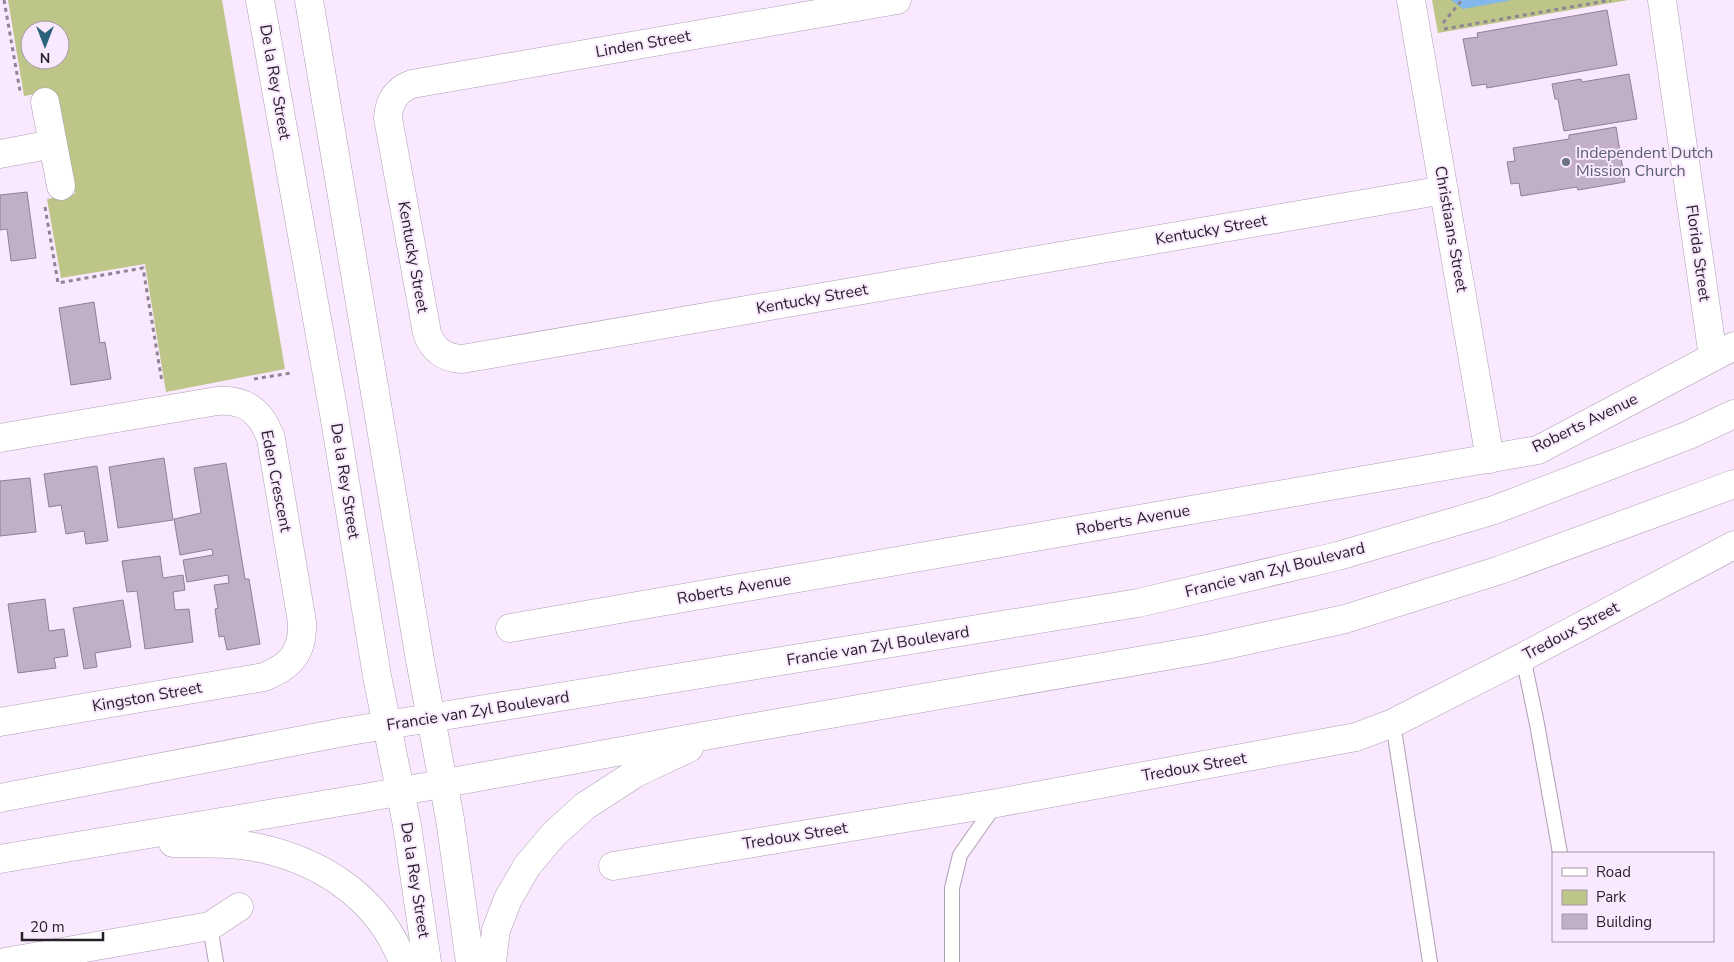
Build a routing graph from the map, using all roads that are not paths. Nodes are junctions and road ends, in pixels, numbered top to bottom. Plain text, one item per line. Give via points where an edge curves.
1 (260, 0) edge
2 (310, 0) edge
3 (897, 0) edge
4 (1412, 0) edge
5 (1662, 0) edge
6 (393, 98) joint
7 (33, 99) road end
8 (53, 144) junction
9 (0, 154) edge
10 (1444, 190) junction
11 (52, 193) road end
12 (1724, 352) edge
13 (1734, 414) edge
14 (0, 438) edge
15 (1490, 459) junction
16 (1734, 484) edge
17 (1734, 545) edge
18 (510, 628) dead end
19 (1523, 657) junction
20 (291, 662) joint
21 (431, 719) junction
22 (0, 722) edge
23 (1393, 724) junction
24 (386, 726) junction
25 (737, 730) junction
26 (443, 784) junction
27 (400, 792) junction
28 (0, 798) edge
29 (997, 803) junction
30 (1560, 852) edge
31 (2, 859) edge
32 (613, 866) dead end
33 (239, 907) dead end
34 (210, 926) junction
35 (5, 962) edge
36 (216, 962) edge
37 (403, 962) edge
38 (427, 962) edge
39 (470, 962) edge
40 (492, 962) edge
41 (952, 962) edge
42 (1430, 962) edge

1 - 24 main road, De la Rey Street
2 - 21 main road
3 - 6 main road, Linden Street via 412,84
4 - 10 main road, Christiaans Street
5 - 12 main road, Florida Street
6 - 10 main road, Kentucky Street via 388,118 427,333 440,353 454,358
7 - 8 main road
8 - 9 main road
8 - 11 main road
10 - 15 main road, Christiaans Street
12 - 15 main road, Roberts Avenue via 1538,450
13 - 21 main road, Francie van Zyl Boulevard via 1689,435 1494,510 1338,556 1157,599
14 - 20 main road, Eden Crescent via 217,401 237,402 253,409 271,439 302,622 300,646
15 - 18 main road, Roberts Avenue
16 - 25 main road via 1500,570 1345,619 1207,648
17 - 19 main road, Tredoux Street
19 - 23 main road, Tredoux Street
19 - 30 lane
20 - 22 main road, Kingston Street via 264,677
21 - 24 main road, Francie van Zyl Boulevard
21 - 26 main road
23 - 29 main road, Tredoux Street via 1356,737
23 - 42 lane
24 - 27 main road, De la Rey Street
24 - 28 main road, Francie van Zyl Boulevard
25 - 26 main road
25 - 40 main road via 693,746 636,773 585,806 554,834 527,866 508,900 496,930
26 - 27 main road
26 - 39 main road
27 - 31 main road
27 - 38 main road, De la Rey Street
29 - 32 main road, Tredoux Street
29 - 41 lane via 960,854 952,888
31 - 37 main road via 171,843 264,849 339,880 360,897 390,932
33 - 34 main road
34 - 35 main road
34 - 36 lane

